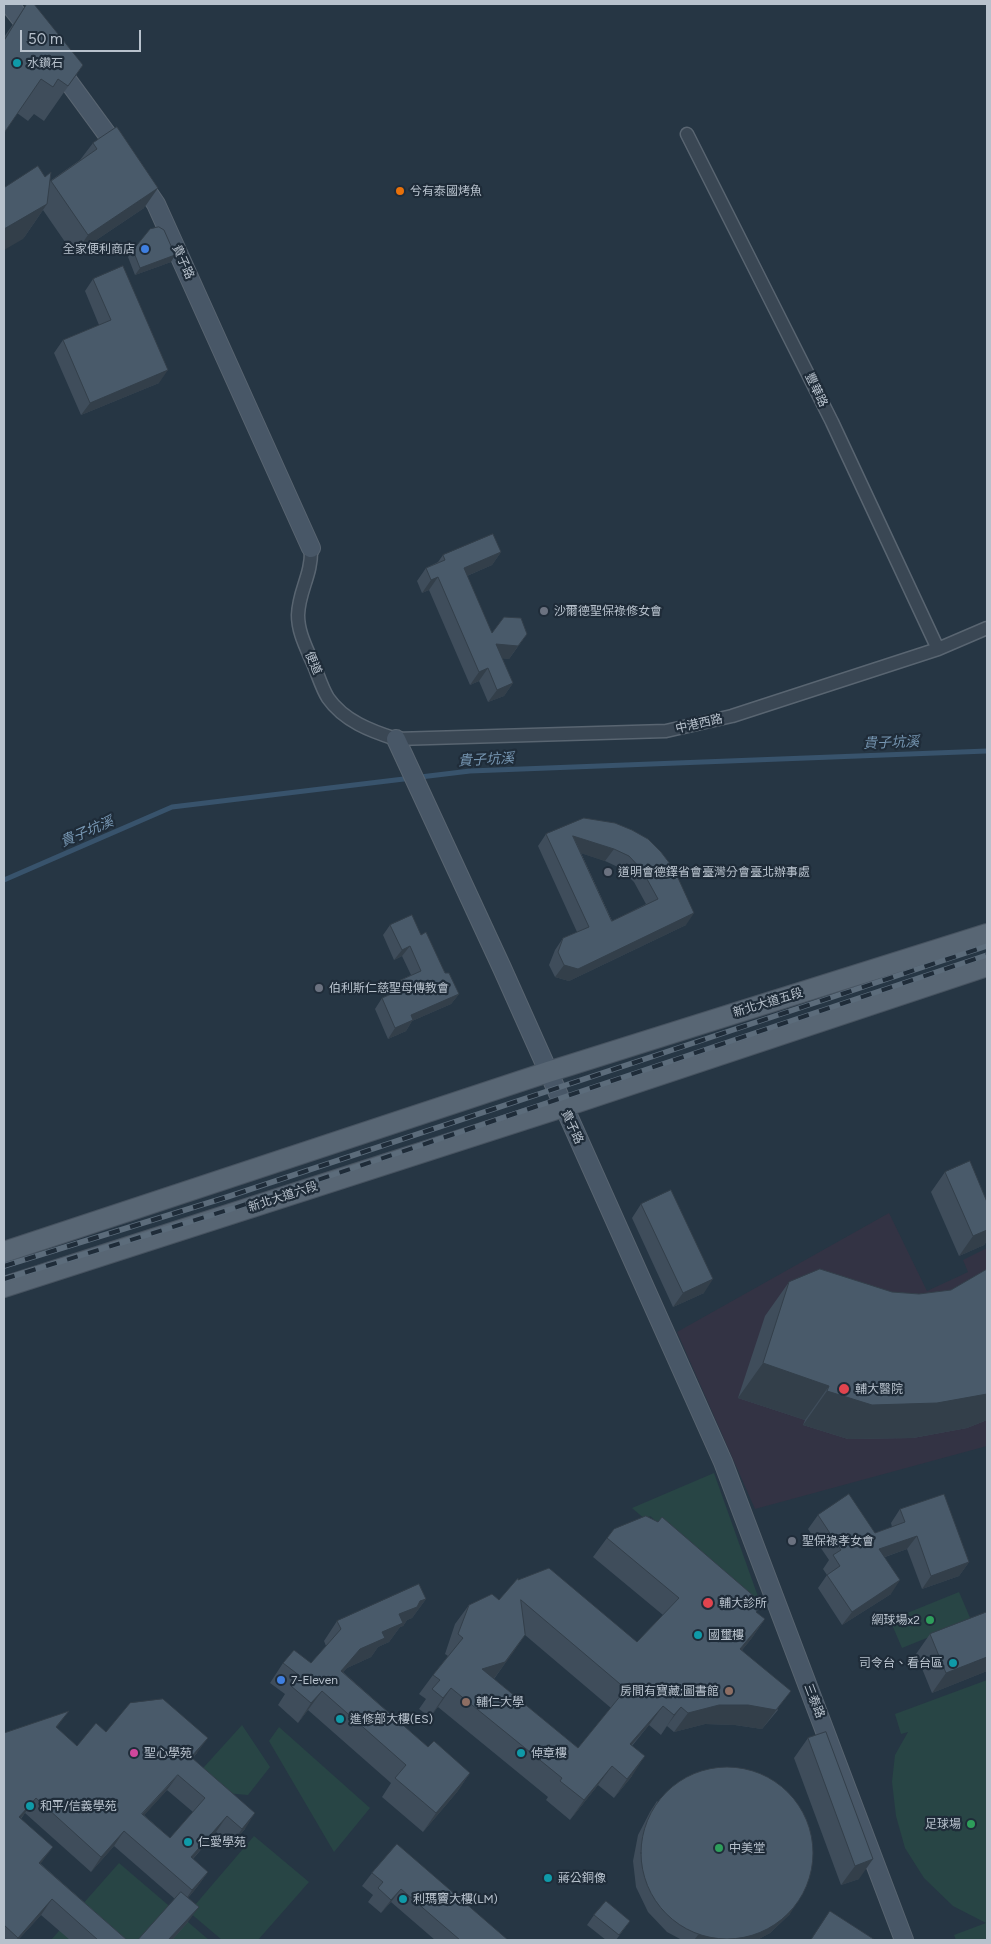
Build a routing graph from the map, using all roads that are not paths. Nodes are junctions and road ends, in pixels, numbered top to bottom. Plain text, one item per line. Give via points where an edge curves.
1 (9, 4) edge
2 (687, 134) dead end
3 (310, 548) joint
4 (987, 628) edge
5 (938, 649) junction
6 (396, 739) junction
7 (987, 934) edge
8 (987, 966) edge
9 (548, 1072) junction
10 (563, 1107) junction
11 (4, 1252) edge
12 (4, 1287) edge
13 (723, 1462) joint
14 (904, 1940) edge

1 - 3 street, 貴子路 via 80,96 156,204
2 - 5 street, 豐華路 via 828,415
3 - 6 street, 便道 via 312,562 299,600 298,618 302,638 328,698 359,725
4 - 5 street, 中港西路
5 - 6 street, 中港西路 via 732,716 666,731
6 - 9 street, 貴子路
7 - 9 main road, 新北大道五段
8 - 10 main road
9 - 10 street, 貴子路
9 - 11 main road
10 - 12 main road, 新北大道六段
10 - 13 street, 貴子路
13 - 14 street, 三泰路

